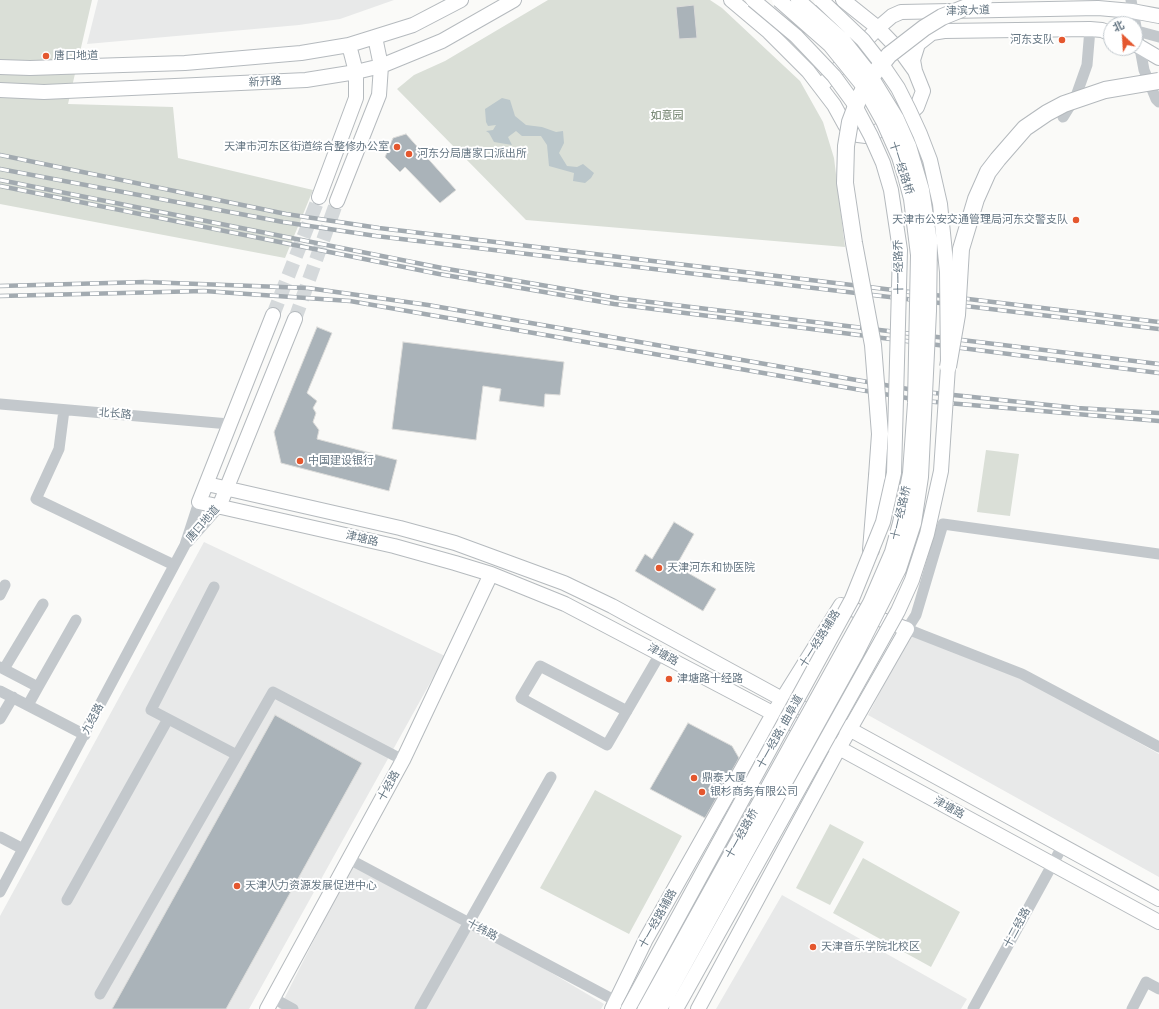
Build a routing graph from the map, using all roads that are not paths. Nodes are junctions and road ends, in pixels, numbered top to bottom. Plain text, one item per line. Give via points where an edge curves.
1 (461, 0) edge
2 (514, 0) edge
3 (731, 0) edge
4 (753, 0) edge
5 (779, 0) edge
6 (798, 0) edge
7 (821, 0) edge
8 (984, 0) edge
9 (846, 2) edge
10 (1132, 5) edge
11 (901, 12) junction
12 (1134, 16) edge
13 (1159, 16) edge
14 (878, 28) junction
15 (1090, 30) junction
16 (1103, 30) edge
17 (375, 37) junction
18 (1159, 37) edge
19 (1143, 39) edge
20 (348, 44) junction
21 (1143, 45) edge
22 (1141, 56) edge
23 (1159, 58) edge
24 (381, 66) junction
25 (0, 67) edge
26 (914, 71) junction
27 (356, 72) junction
28 (1159, 81) edge
29 (820, 87) junction
30 (0, 90) edge
31 (1159, 102) edge
32 (1063, 117) dead end
33 (319, 196) tunnel mouth
34 (337, 202) tunnel mouth
35 (273, 315) tunnel mouth
36 (295, 319) tunnel mouth
37 (948, 367) junction
38 (0, 404) edge
39 (64, 410) junction
40 (229, 424) junction
41 (207, 484) junction
42 (227, 488) junction
43 (199, 502) junction
44 (219, 507) junction
45 (185, 545) junction
46 (1159, 554) edge
47 (499, 558) junction
48 (870, 558) junction
49 (174, 565) junction
50 (491, 574) junction
51 (214, 587) dead end
52 (43, 604) dead end
53 (76, 620) dead end
54 (907, 629) junction
55 (660, 654) junction
56 (2, 668) edge
57 (38, 687) junction
58 (0, 691) edge
59 (13, 697) junction
60 (782, 699) junction
61 (28, 706) junction
62 (627, 711) junction
63 (773, 714) junction
64 (0, 719) edge
65 (168, 719) junction
66 (851, 730) junction
67 (85, 735) junction
68 (1159, 747) edge
69 (840, 748) junction
70 (237, 755) junction
71 (403, 760) junction
72 (551, 777) dead end
73 (0, 837) edge
74 (1062, 846) junction
75 (23, 849) junction
76 (349, 859) junction
77 (1052, 864) junction
78 (0, 892) edge
79 (1159, 899) edge
80 (67, 900) dead end
81 (1159, 922) edge
82 (468, 923) junction
83 (1159, 989) edge
84 (100, 994) dead end
85 (270, 1004) edge
86 (614, 1005) edge
87 (293, 1009) edge
88 (420, 1009) edge
89 (628, 1009) edge
90 (645, 1009) edge
91 (660, 1009) edge
92 (676, 1009) edge
93 (698, 1009) edge
94 (973, 1009) edge
95 (1132, 1009) edge

1 - 17 main road via 413,25
2 - 24 main road, 新开路 via 442,41
3 - 29 main road via 785,47
4 - 48 main road, 十一经路乔, bridge via 796,36 834,76 853,102 874,143 891,190 900,250 896,440 890,494
5 - 90 main road, 十一经路桥, bridge via 830,45 864,87 883,120 905,176 911,199 918,256 915,403 910,473 892,552 870,603
6 - 91 main road, 十一经路桥, bridge via 844,42 867,70 897,119 909,146 922,190 930,242 930,271 921,477 914,523 899,569 856,654
7 - 37 main road, bridge via 863,40 881,63 898,88 928,154 943,225 947,272
8 - 48 highway, bridge via 942,17 889,55 868,81 850,122 846,146 845,183 873,345 880,434
9 - 11 main road, 津滨大道 via 871,13
9 - 14 main road
10 - 11 main road, 津滨大道
10 - 12 street
10 - 13 main road, 津滨大道
11 - 14 main road
14 - 26 main road via 902,53
14 - 29 main road
15 - 16 main road, 津滨大道
15 - 26 main road, 津滨大道 via 932,33 918,44 913,60
15 - 32 street via 1087,65 1076,96
17 - 20 main road
17 - 24 main road
18 - 19 street
20 - 25 main road via 301,53 185,63
20 - 27 main road
21 - 23 main road
22 - 31 street via 1147,80
24 - 27 main road, 新开路
24 - 34 main road via 379,95
26 - 29 main road via 923,92 917,107 892,125 866,136 858,135 845,125
27 - 30 main road, 新开路 via 298,80 44,92
27 - 33 main road via 356,98
28 - 37 highway, bridge via 1105,90 1064,104 1047,113 1025,128 988,172 976,199 961,249 957,315
35 - 40 main road, 唐口地道
36 - 42 main road, 唐口地道
37 - 92 main road, bridge via 941,471 932,515 912,580 898,611
38 - 39 street, 北长路
39 - 40 street, 北长路
39 - 49 street via 59,449 36,499
40 - 41 main road, 唐口地道
41 - 42 main road, 津塘路
41 - 43 main road, 唐口地道
42 - 44 main road, 唐口地道
42 - 47 main road, 津塘路 via 455,542
43 - 44 main road, 津塘路
43 - 45 street, 唐口地道
44 - 45 street, 唐口地道
44 - 50 main road, 津塘路 via 394,546
45 - 49 street, 九经路
46 - 54 street via 943,524 916,615
47 - 50 street, 十经路
47 - 60 main road, 津塘路 via 592,596
48 - 89 main road, 十一经路; 曲阜道, bridge via 852,599
49 - 67 street, 九经路
50 - 55 main road, 津塘路 via 566,604
50 - 71 main road, 十经路
51 - 65 street via 151,710
52 - 56 street
53 - 57 street
54 - 60 main road, 十一经路辅路 via 841,605
54 - 66 main road
54 - 68 street via 1022,674
55 - 62 street
55 - 63 main road, 津塘路
56 - 57 street
57 - 61 street
58 - 59 street
59 - 61 street
59 - 64 street
60 - 63 main road, 十一经路辅路
60 - 66 main road, 津塘路
61 - 67 street
62 - 62 street via 607,745 521,698 540,666
63 - 69 main road, 津塘路
63 - 86 main road, 十一经路辅路 via 646,939
65 - 70 street
65 - 80 street
66 - 69 main road
66 - 74 main road, 津塘路
67 - 75 street, 九经路
69 - 77 main road, 津塘路
69 - 93 main road
70 - 71 street via 273,692
70 - 84 street
71 - 76 main road, 十经路
72 - 82 street
73 - 75 street
74 - 77 street, 十二经路
74 - 79 main road, 津塘路
75 - 78 street, 九经路
76 - 82 street, 十纬路
76 - 85 main road, 十经路
77 - 81 main road, 津塘路
77 - 94 street, 十二经路
82 - 86 street, 十纬路
82 - 88 street
83 - 95 street via 1146,982
85 - 87 street

